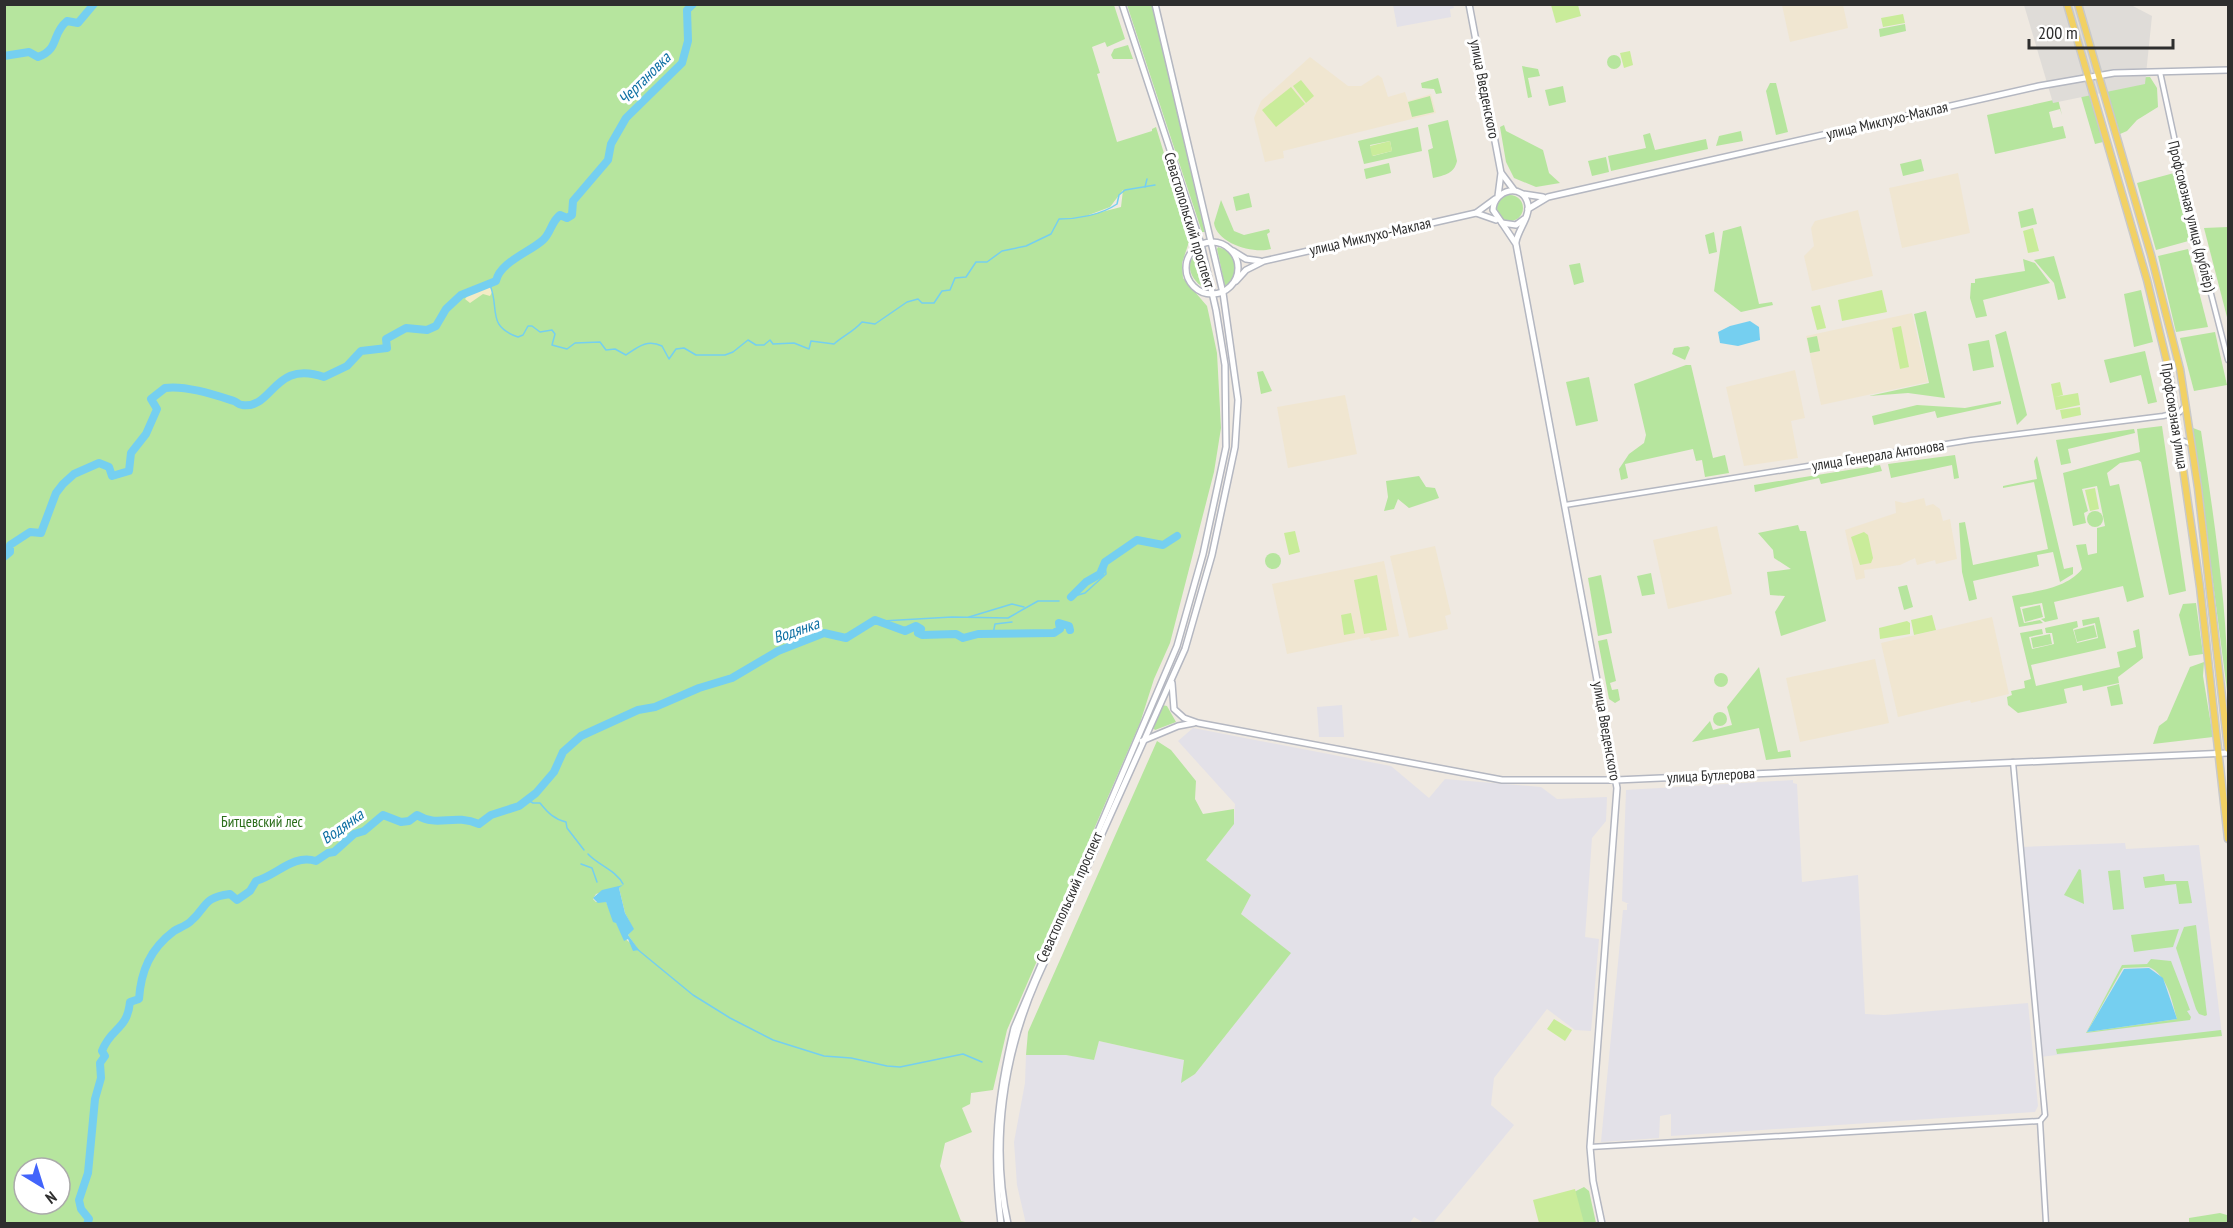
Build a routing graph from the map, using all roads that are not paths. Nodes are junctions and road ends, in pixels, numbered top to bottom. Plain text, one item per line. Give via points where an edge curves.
1 (1122, 4) edge
2 (1155, 4) edge
3 (1469, 4) edge
4 (2067, 4) edge
5 (2078, 4) edge
6 (2229, 70) edge
7 (2160, 71) junction
8 (2099, 74) junction
9 (2088, 76) junction
10 (1501, 173) junction
11 (1518, 193) junction
12 (1497, 197) junction
13 (1548, 197) junction
14 (1528, 209) junction
15 (1476, 213) junction
16 (1524, 219) junction
17 (1500, 222) junction
18 (1211, 242) junction
19 (1201, 244) junction
20 (1516, 244) junction
21 (1229, 248) junction
22 (1264, 261) junction
23 (1236, 281) junction
24 (1223, 294) junction
25 (1213, 296) junction
26 (2229, 360) edge
27 (2186, 404) junction
28 (2175, 413) junction
29 (2192, 445) junction
30 (2180, 447) junction
31 (1566, 505) junction
32 (1195, 582) junction
33 (1204, 585) junction
34 (1172, 678) junction
35 (1198, 723) junction
36 (1142, 741) junction
37 (2229, 751) edge
38 (2220, 753) junction
39 (2013, 762) junction
40 (1616, 780) junction
41 (2229, 839) edge
42 (2040, 1121) junction
43 (1590, 1147) junction
44 (1001, 1224) edge
45 (1008, 1224) edge
46 (1602, 1224) edge
47 (2046, 1224) edge

1 - 19 main road, Севастопольский проспект
2 - 18 main road, Севастопольский проспект
3 - 10 main road, улица Введенского
4 - 9 main road, Профсоюзная улица
5 - 8 main road, Профсоюзная улица
6 - 7 main road, улица Миклухо-Маклая
7 - 8 main road, улица Миклухо-Маклая
7 - 26 street, Профсоюзная улица (дублёр) via 2192,220
8 - 9 main road, улица Миклухо-Маклая
8 - 27 main road, Профсоюзная улица via 2159,284
9 - 13 main road, улица Миклухо-Маклая
9 - 28 main road, Профсоюзная улица via 2147,280
10 - 11 main road, улица Введенского
10 - 12 main road, улица Введенского
11 - 12 main road via 1506,191
11 - 13 main road, улица Миклухо-Маклая
11 - 14 main road via 1526,200
12 - 15 main road, улица Миклухо-Маклая
12 - 17 main road via 1493,210
13 - 14 main road, улица Миклухо-Маклая
14 - 16 main road
15 - 17 main road
15 - 22 main road, улица Миклухо-Маклая
16 - 17 main road via 1512,226
16 - 20 main road, улица Введенского
17 - 20 main road, улица Введенского
18 - 19 main road
18 - 21 main road, улица Миклухо-Маклая
18 - 24 main road, Севастопольский проспект
19 - 25 main road, Севастопольский проспект
19 - 25 main road via 1190,253 1186,270 1197,289
20 - 31 main road, улица Введенского
21 - 22 main road, улица Миклухо-Маклая via 1246,259
21 - 23 main road via 1238,264
22 - 23 main road, улица Миклухо-Маклая via 1246,270
23 - 24 main road, улица Миклухо-Маклая
24 - 25 main road
24 - 33 main road, Севастопольский проспект via 1234,363 1238,425
25 - 32 main road, Севастопольский проспект via 1225,365 1228,424 1221,478
27 - 28 street
27 - 29 main road, Профсоюзная улица
28 - 30 main road, Профсоюзная улица
28 - 31 street, улица Генерала Антонова via 1971,440
29 - 30 street via 2184,441
29 - 37 main road, Профсоюзная улица
30 - 38 main road, Профсоюзная улица
31 - 40 main road, улица Введенского
32 - 33 street via 1198,588
32 - 44 main road, Севастопольский проспект via 1167,671 1014,1028 1002,1077 994,1144
33 - 34 main road, Севастопольский проспект
34 - 35 main road, улица Бутлерова via 1174,709
34 - 36 main road, Севастопольский проспект
35 - 36 main road, улица Бутлерова via 1178,726
35 - 40 main road, улица Бутлерова via 1502,780
36 - 45 main road, Севастопольский проспект via 1017,1030 1002,1129
37 - 38 main road, улица Бутлерова
38 - 39 main road, улица Бутлерова
38 - 41 main road, Профсоюзная улица
39 - 40 main road, улица Бутлерова
39 - 42 street via 2044,1115
40 - 43 main road, улица Введенского
42 - 43 street
42 - 47 street
43 - 46 main road, улица Введенского

